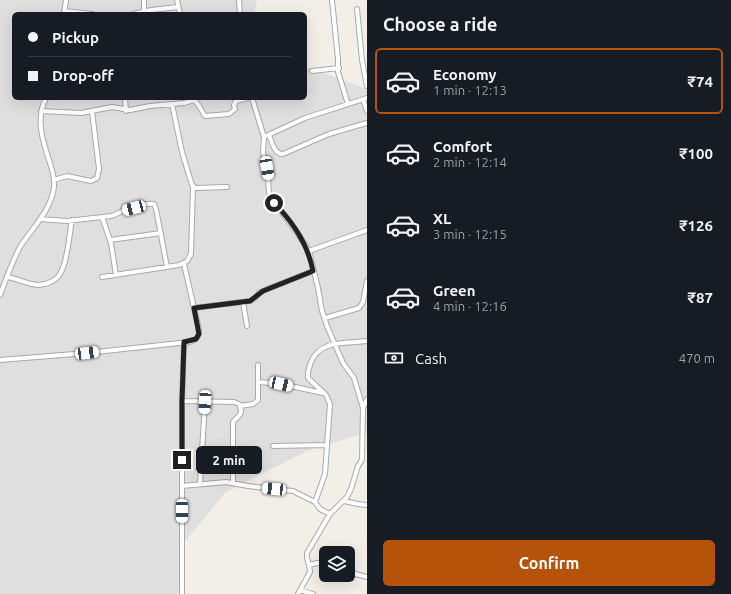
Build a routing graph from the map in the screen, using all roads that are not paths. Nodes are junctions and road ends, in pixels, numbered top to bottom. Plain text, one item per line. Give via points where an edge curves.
1 (66, 0) edge
2 (144, 0) edge
3 (177, 0) edge
4 (239, 0) edge
5 (332, 0) edge
6 (178, 7) junction
7 (357, 9) dead end
8 (144, 11) junction
9 (64, 12) edge
10 (140, 12) edge
11 (179, 12) edge
12 (240, 12) edge
13 (339, 68) junction
14 (312, 71) dead end
15 (367, 86) edge
16 (365, 98) edge
17 (45, 100) edge
18 (125, 100) edge
19 (189, 100) edge
20 (194, 100) edge
21 (242, 100) edge
22 (253, 100) edge
23 (172, 104) junction
24 (348, 104) junction
25 (126, 110) junction
26 (41, 111) junction
27 (92, 111) junction
28 (367, 111) edge
29 (367, 123) edge
30 (266, 136) junction
31 (54, 180) junction
32 (193, 187) junction
33 (227, 187) dead end
34 (102, 217) junction
35 (40, 219) junction
36 (72, 220) junction
37 (367, 230) edge
38 (161, 233) junction
39 (110, 240) junction
40 (308, 251) junction
41 (184, 264) junction
42 (167, 267) junction
43 (313, 271) junction
44 (116, 275) junction
45 (8, 276) junction
46 (102, 277) dead end
47 (367, 281) edge
48 (0, 295) edge
49 (242, 302) junction
50 (365, 303) edge
51 (194, 308) junction
52 (325, 318) junction
53 (247, 326) dead end
54 (367, 340) edge
55 (184, 342) junction
56 (334, 344) junction
57 (0, 360) edge
58 (258, 365) dead end
59 (259, 382) junction
60 (323, 393) junction
61 (367, 399) edge
62 (182, 401) junction
63 (205, 402) junction
64 (240, 406) junction
65 (363, 408) junction
66 (327, 445) junction
67 (272, 446) dead end
68 (233, 483) junction
69 (200, 484) junction
70 (182, 486) junction
71 (344, 501) junction
72 (315, 502) junction
73 (367, 505) edge
74 (330, 514) junction
75 (319, 564) edge
76 (309, 565) junction
77 (355, 574) edge
78 (367, 577) edge
79 (299, 592) edge
80 (182, 594) edge
81 (313, 594) edge

1 - 9 street
2 - 8 street
3 - 6 street
4 - 12 street
5 - 13 street
6 - 8 street
6 - 11 street
7 - 15 street
8 - 10 street
13 - 14 street
13 - 24 street via 339,77
16 - 24 street
16 - 28 street
17 - 26 street
18 - 25 street
19 - 23 street
20 - 21 street via 205,116 229,114 235,109 236,102
22 - 30 street
23 - 25 street
23 - 32 street via 182,152
24 - 30 street via 305,118
25 - 27 street via 112,107
26 - 27 street
26 - 31 street via 41,135
27 - 31 street via 99,169 97,178 91,181 67,176
29 - 30 street via 329,134 283,154 277,152
30 - 40 street via 263,152 269,194
31 - 35 street via 51,198
32 - 33 street
32 - 41 street via 191,254
34 - 36 street
34 - 38 street via 154,204
34 - 39 street
35 - 36 street via 59,222
35 - 45 street via 19,249
36 - 45 street via 64,264 58,278 40,285
37 - 40 street
38 - 39 street
38 - 42 street
39 - 44 street
40 - 43 street
41 - 42 street
41 - 51 street
42 - 44 street
43 - 49 street via 263,291 253,300
43 - 52 street
44 - 46 street
45 - 48 street
47 - 50 street
49 - 51 street
49 - 53 street
50 - 52 street via 355,310
51 - 55 street via 199,334 196,339
52 - 56 street
54 - 56 street
55 - 57 street
55 - 62 street
56 - 60 street via 320,350 308,369 308,378
56 - 65 street via 343,364 354,378
58 - 59 street
59 - 60 street
59 - 64 street via 259,396 256,402
60 - 66 street via 330,404
61 - 65 street
62 - 63 street
62 - 70 street
63 - 64 street via 234,402
63 - 69 street
64 - 68 street via 240,417 233,422
65 - 71 street via 362,460
66 - 67 street
66 - 72 street via 325,474
68 - 69 street
68 - 72 street via 293,491
69 - 70 street
70 - 80 street
71 - 73 street
71 - 74 street
72 - 74 street via 320,509
74 - 76 street via 307,553
75 - 76 street
76 - 79 street via 310,572
77 - 78 street
79 - 81 street

